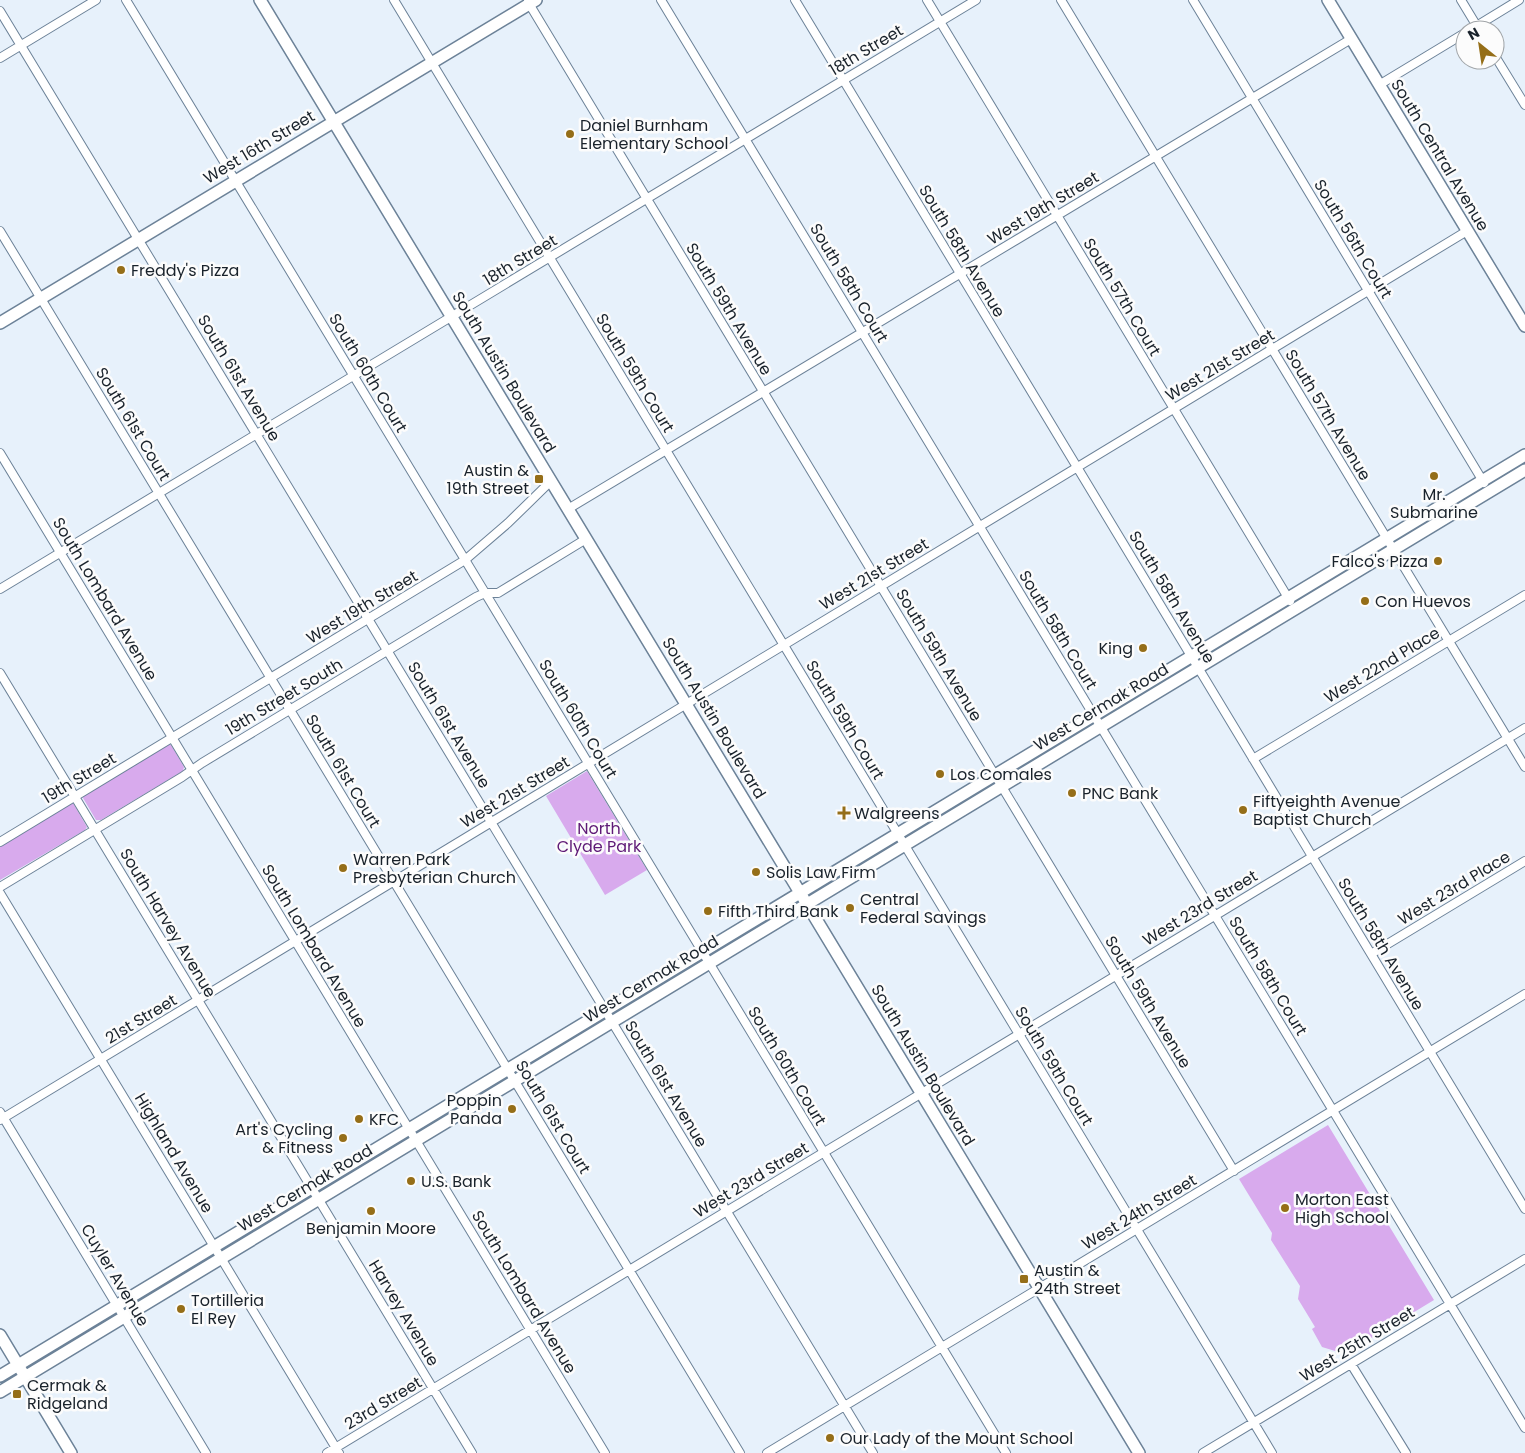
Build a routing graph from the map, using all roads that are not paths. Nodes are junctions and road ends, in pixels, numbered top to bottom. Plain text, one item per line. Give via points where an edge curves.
1 (96, 0) edge
2 (126, 0) edge
3 (260, 0) edge
4 (394, 0) edge
5 (661, 0) edge
6 (795, 0) edge
7 (927, 0) edge
8 (976, 0) edge
9 (1061, 0) edge
10 (1193, 0) edge
11 (1328, 0) edge
12 (1461, 0) edge
13 (1519, 0) edge
14 (531, 1) edge
15 (0, 11) edge
16 (1471, 20) edge
17 (1489, 20) edge
18 (940, 22) junction
19 (1351, 39) junction
20 (1455, 39) edge
21 (21, 45) junction
22 (0, 58) edge
23 (432, 62) junction
24 (1504, 70) edge
25 (843, 80) junction
26 (1379, 84) junction
27 (1252, 98) junction
28 (1525, 105) edge
29 (334, 122) junction
30 (745, 140) junction
31 (1156, 156) junction
32 (236, 181) junction
33 (647, 199) junction
34 (1057, 216) junction
35 (0, 231) edge
36 (1467, 231) junction
37 (138, 239) junction
38 (550, 258) junction
39 (960, 274) junction
40 (1368, 291) junction
41 (41, 298) junction
42 (452, 317) junction
43 (0, 323) edge
44 (1525, 326) edge
45 (862, 333) junction
46 (1272, 349) junction
47 (354, 376) junction
48 (764, 392) junction
49 (1174, 409) junction
50 (256, 434) junction
51 (666, 451) junction
52 (0, 453) edge
53 (1525, 455) edge
54 (1077, 467) junction
55 (1525, 470) edge
56 (1483, 480) junction
57 (551, 481) junction
58 (1489, 492) junction
59 (159, 493) junction
60 (568, 510) junction
61 (980, 526) junction
62 (1387, 538) junction
63 (586, 539) junction
64 (1393, 549) junction
65 (60, 553) junction
66 (465, 560) junction
67 (881, 586) junction
68 (0, 589) edge
69 (485, 593) junction
70 (1525, 594) edge
71 (1288, 598) junction
72 (1295, 609) junction
73 (368, 619) junction
74 (1448, 641) junction
75 (784, 645) junction
76 (388, 651) junction
77 (1191, 656) junction
78 (1198, 668) junction
79 (0, 672) edge
80 (271, 678) junction
81 (686, 704) junction
82 (290, 710) junction
83 (1094, 715) junction
84 (1100, 726) junction
85 (1525, 728) edge
86 (172, 738) junction
87 (1508, 739) junction
88 (1253, 759) junction
89 (588, 764) junction
90 (1525, 767) edge
91 (192, 770) junction
92 (995, 775) junction
93 (1002, 786) junction
94 (75, 796) junction
95 (492, 822) junction
96 (95, 830) junction
97 (897, 834) junction
98 (0, 842) edge
99 (904, 845) junction
100 (1312, 857) junction
101 (1525, 861) edge
102 (394, 881) junction
103 (0, 887) edge
104 (0, 893) edge
105 (800, 893) junction
106 (807, 904) junction
107 (1215, 915) junction
108 (295, 941) junction
109 (702, 952) junction
110 (1371, 954) junction
111 (709, 963) junction
112 (1116, 975) junction
113 (1525, 994) edge
114 (198, 1000) junction
115 (606, 1011) junction
116 (612, 1022) junction
117 (1018, 1034) junction
118 (1430, 1052) junction
119 (100, 1059) junction
120 (508, 1069) junction
121 (514, 1080) junction
122 (921, 1093) junction
123 (1333, 1111) junction
124 (1, 1116) edge
125 (409, 1129) junction
126 (416, 1140) junction
127 (823, 1152) junction
128 (1234, 1170) junction
129 (312, 1187) junction
130 (319, 1199) junction
131 (1525, 1209) edge
132 (727, 1211) junction
133 (1136, 1230) junction
134 (214, 1246) junction
135 (221, 1258) junction
136 (1525, 1259) edge
137 (630, 1270) junction
138 (1040, 1288) junction
139 (1450, 1304) junction
140 (117, 1305) junction
141 (124, 1317) junction
142 (530, 1330) junction
143 (0, 1335) edge
144 (942, 1348) junction
145 (1352, 1364) junction
146 (18, 1365) junction
147 (0, 1376) edge
148 (25, 1376) junction
149 (434, 1389) junction
150 (0, 1392) edge
151 (845, 1406) junction
152 (1254, 1422) junction
153 (1525, 1428) edge
154 (338, 1450) edge
155 (72, 1453) edge
156 (206, 1453) edge
157 (327, 1453) edge
158 (472, 1453) edge
159 (605, 1453) edge
160 (740, 1453) edge
161 (767, 1453) edge
162 (874, 1453) edge
163 (1006, 1453) edge
164 (1139, 1453) edge
165 (1204, 1453) edge
166 (1272, 1453) edge
167 (1406, 1453) edge

1 - 21 street
2 - 32 street, South 60th Court
3 - 29 main road, South Austin Boulevard
4 - 23 street, South 59th Court
5 - 30 street, South 58th Court
6 - 25 street, South 58th Avenue
7 - 18 street, South 57th Court
8 - 18 street, 18th Street
9 - 31 street, South 57th Avenue
10 - 27 street, South 56th Court
11 - 19 main road, South Central Avenue
12 - 16 street
13 - 17 street
14 - 23 main road, West 16th Street
14 - 33 street, South 59th Avenue
15 - 21 street, South 61st Avenue
18 - 25 street, 18th Street
18 - 34 street, South 57th Court
19 - 26 main road, South Central Avenue
19 - 27 street, West 19th Street
20 - 26 street
21 - 22 street
21 - 37 street, South 61st Avenue
23 - 29 main road, West 16th Street
23 - 38 street, South 59th Court
24 - 28 street
25 - 30 street, 18th Street
25 - 39 street, South 58th Avenue
26 - 36 main road, South Central Avenue
27 - 31 street, West 19th Street
27 - 40 street, South 56th Court
29 - 32 main road, West 16th Street
29 - 42 main road, South Austin Boulevard
30 - 33 street, 18th Street
30 - 45 street, South 58th Court
31 - 34 street, West 19th Street
31 - 46 street, South 57th Avenue
32 - 37 main road, West 16th Street
32 - 47 street, South 60th Court
33 - 38 street, 18th Street
33 - 48 street, South 59th Avenue
34 - 39 street, West 19th Street
34 - 49 street, South 57th Court
35 - 41 street, South 61st Court
36 - 40 street, West 21st Street
36 - 44 main road, South Central Avenue
37 - 41 main road, West 16th Street
37 - 50 street, South 61st Avenue
38 - 42 street, 18th Street
38 - 51 street, South 59th Court
39 - 45 street, West 19th Street
39 - 54 street, South 58th Avenue
40 - 46 street, West 21st Street
40 - 56 street, South 56th Court
41 - 43 main road, West 16th Street
41 - 59 street, South 61st Court
42 - 47 street, 18th Street
42 - 57 main road, South Austin Boulevard
45 - 48 street, West 19th Street
45 - 61 street, South 58th Court
46 - 49 street, West 21st Street
46 - 62 street, South 57th Avenue
47 - 50 street, 18th Street
47 - 66 street, South 60th Court
48 - 51 street, West 19th Street
48 - 67 street, South 59th Avenue
49 - 54 street, West 21st Street
49 - 71 street, South 57th Court
50 - 59 street, 18th Street
50 - 73 street, South 61st Avenue
51 - 60 street, West 19th Street
51 - 75 street, South 59th Court
52 - 65 street, South Lombard Avenue
53 - 56 main road, West Cermak Road
54 - 61 street, West 21st Street
54 - 77 street, South 58th Avenue
55 - 58 main road, West Cermak Road
56 - 58 street, South 56th Court
56 - 62 main road, West Cermak Road
57 - 60 main road, South Austin Boulevard
57 - 66 street, West 19th Street
58 - 64 main road, West Cermak Road
59 - 65 street, 18th Street
59 - 80 street, South 61st Court
60 - 63 main road, South Austin Boulevard
61 - 67 street, West 21st Street
61 - 83 street, South 58th Court
62 - 64 street, South 57th Avenue
62 - 71 main road, West Cermak Road
63 - 69 street, 19th Street South via 498,593
63 - 81 main road, South Austin Boulevard
64 - 72 main road, West Cermak Road
64 - 74 street, South 57th Avenue
65 - 68 street, 18th Street
65 - 86 street, South Lombard Avenue
66 - 69 street, South 60th Court
66 - 73 street, West 19th Street
67 - 75 street, West 21st Street
67 - 92 street, South 59th Avenue
69 - 76 street, 19th Street South
69 - 89 street, South 60th Court
70 - 74 street, West 22nd Place
71 - 72 street, South 57th Court
71 - 77 main road, West Cermak Road
72 - 78 main road, West Cermak Road
73 - 76 street, South 61st Avenue
73 - 80 street, West 19th Street
74 - 87 street, South 57th Avenue
74 - 88 street, West 22nd Place
75 - 81 street, West 21st Street
75 - 97 street, South 59th Court
76 - 82 street, 19th Street South
76 - 95 street, South 61st Avenue
77 - 78 street, South 58th Avenue
77 - 83 main road, West Cermak Road
78 - 84 main road, West Cermak Road
78 - 88 street, South 58th Avenue
79 - 94 street, South Harvey Avenue
80 - 82 street, South 61st Court
80 - 86 street, West 19th Street
81 - 89 street, West 21st Street
81 - 105 main road, South Austin Boulevard
82 - 91 street, 19th Street South
82 - 102 street, South 61st Court
83 - 84 street, South 58th Court
83 - 92 main road, West Cermak Road
84 - 93 main road, West Cermak Road
84 - 107 street, South 58th Court
85 - 87 street, West 23rd Street
86 - 91 street, South Lombard Avenue
86 - 94 street, 19th Street
87 - 90 street, South 57th Avenue
87 - 100 street, West 23rd Street
88 - 100 street, South 58th Avenue
89 - 95 street, West 21st Street
89 - 109 street, South 60th Court
91 - 96 street, 19th Street South
91 - 108 street, South Lombard Avenue
92 - 93 street, South 59th Avenue
92 - 97 main road, West Cermak Road
93 - 99 main road, West Cermak Road
93 - 112 street, South 59th Avenue
94 - 96 street, South Harvey Avenue
94 - 98 street, 19th Street
95 - 102 street, West 21st Street
95 - 115 street, South 61st Avenue
96 - 103 street, 19th Street South
96 - 114 street, South Harvey Avenue
97 - 99 street, South 59th Court
97 - 105 main road, West Cermak Road
99 - 106 main road, West Cermak Road
99 - 117 street, South 59th Court
100 - 107 street, West 23rd Street
100 - 110 street, South 58th Avenue
101 - 110 street, West 23rd Place
102 - 108 street, West 21st Street
102 - 120 street, South 61st Court
104 - 119 street, Highland Avenue
105 - 106 main road, South Austin Boulevard
105 - 109 main road, West Cermak Road
106 - 111 main road, West Cermak Road
106 - 122 main road, South Austin Boulevard
107 - 112 street, West 23rd Street
107 - 123 street, South 58th Court
108 - 114 street, 21st Street
108 - 125 street, South Lombard Avenue
109 - 111 street, South 60th Court
109 - 115 main road, West Cermak Road
110 - 118 street, South 58th Avenue
111 - 116 main road, West Cermak Road
111 - 127 street, South 60th Court
112 - 117 street, West 23rd Street
112 - 128 street, South 59th Avenue
113 - 118 street, West 24th Street
114 - 119 street, 21st Street
114 - 129 street, South Harvey Avenue
115 - 116 street, South 61st Avenue
115 - 120 main road, West Cermak Road
116 - 121 main road, West Cermak Road
116 - 132 street, South 61st Avenue
117 - 122 street, West 23rd Street
117 - 133 street, South 59th Court
118 - 123 street, West 24th Street
118 - 131 street, South 58th Avenue
119 - 124 street, 21st Street
119 - 134 street, Highland Avenue
120 - 121 street, South 61st Court
120 - 125 main road, West Cermak Road
121 - 126 main road, West Cermak Road
121 - 137 street, South 61st Court
122 - 127 street, West 23rd Street
122 - 138 main road, South Austin Boulevard
123 - 128 street, West 24th Street
123 - 139 street, South 58th Court
124 - 140 street, Cuyler Avenue
125 - 126 street, South Lombard Avenue
125 - 129 main road, West Cermak Road
126 - 130 main road, West Cermak Road
126 - 142 street, South Lombard Avenue
127 - 132 street, West 23rd Street
127 - 144 street, South 60th Court
128 - 133 street, West 24th Street
129 - 130 street, Harvey Avenue
129 - 134 main road, West Cermak Road
130 - 135 main road, West Cermak Road
130 - 149 street, Harvey Avenue
132 - 137 street, West 23rd Street
132 - 151 street, South 61st Avenue
133 - 138 street, West 24th Street
133 - 152 street, South 59th Court
134 - 135 street, Highland Avenue
134 - 140 main road, West Cermak Road
135 - 141 main road, West Cermak Road
135 - 154 street, Highland Avenue
136 - 139 street, West 25th Street
137 - 142 street, West 23rd Street
137 - 160 street, South 61st Court
138 - 144 street, West 24th Street
138 - 164 main road, South Austin Boulevard
139 - 145 street, West 25th Street
139 - 153 street, South 58th Court
140 - 141 street, Cuyler Avenue
140 - 146 main road, West Cermak Road
141 - 148 main road, West Cermak Road
141 - 156 street, Cuyler Avenue
142 - 149 street, 23rd Street
142 - 159 street, South Lombard Avenue
143 - 146 main road
144 - 151 street, West 24th Street
144 - 163 street, South 60th Court
145 - 152 street, West 25th Street
145 - 167 street
146 - 147 main road, West Cermak Road
146 - 148 main road
148 - 150 main road, West Cermak Road
148 - 155 main road
149 - 154 street, 23rd Street
149 - 158 street, Harvey Avenue
151 - 161 street, West 24th Street
151 - 162 street, South 61st Avenue
152 - 165 street, West 25th Street
152 - 166 street, South 59th Court
154 - 157 street, 23rd Street

